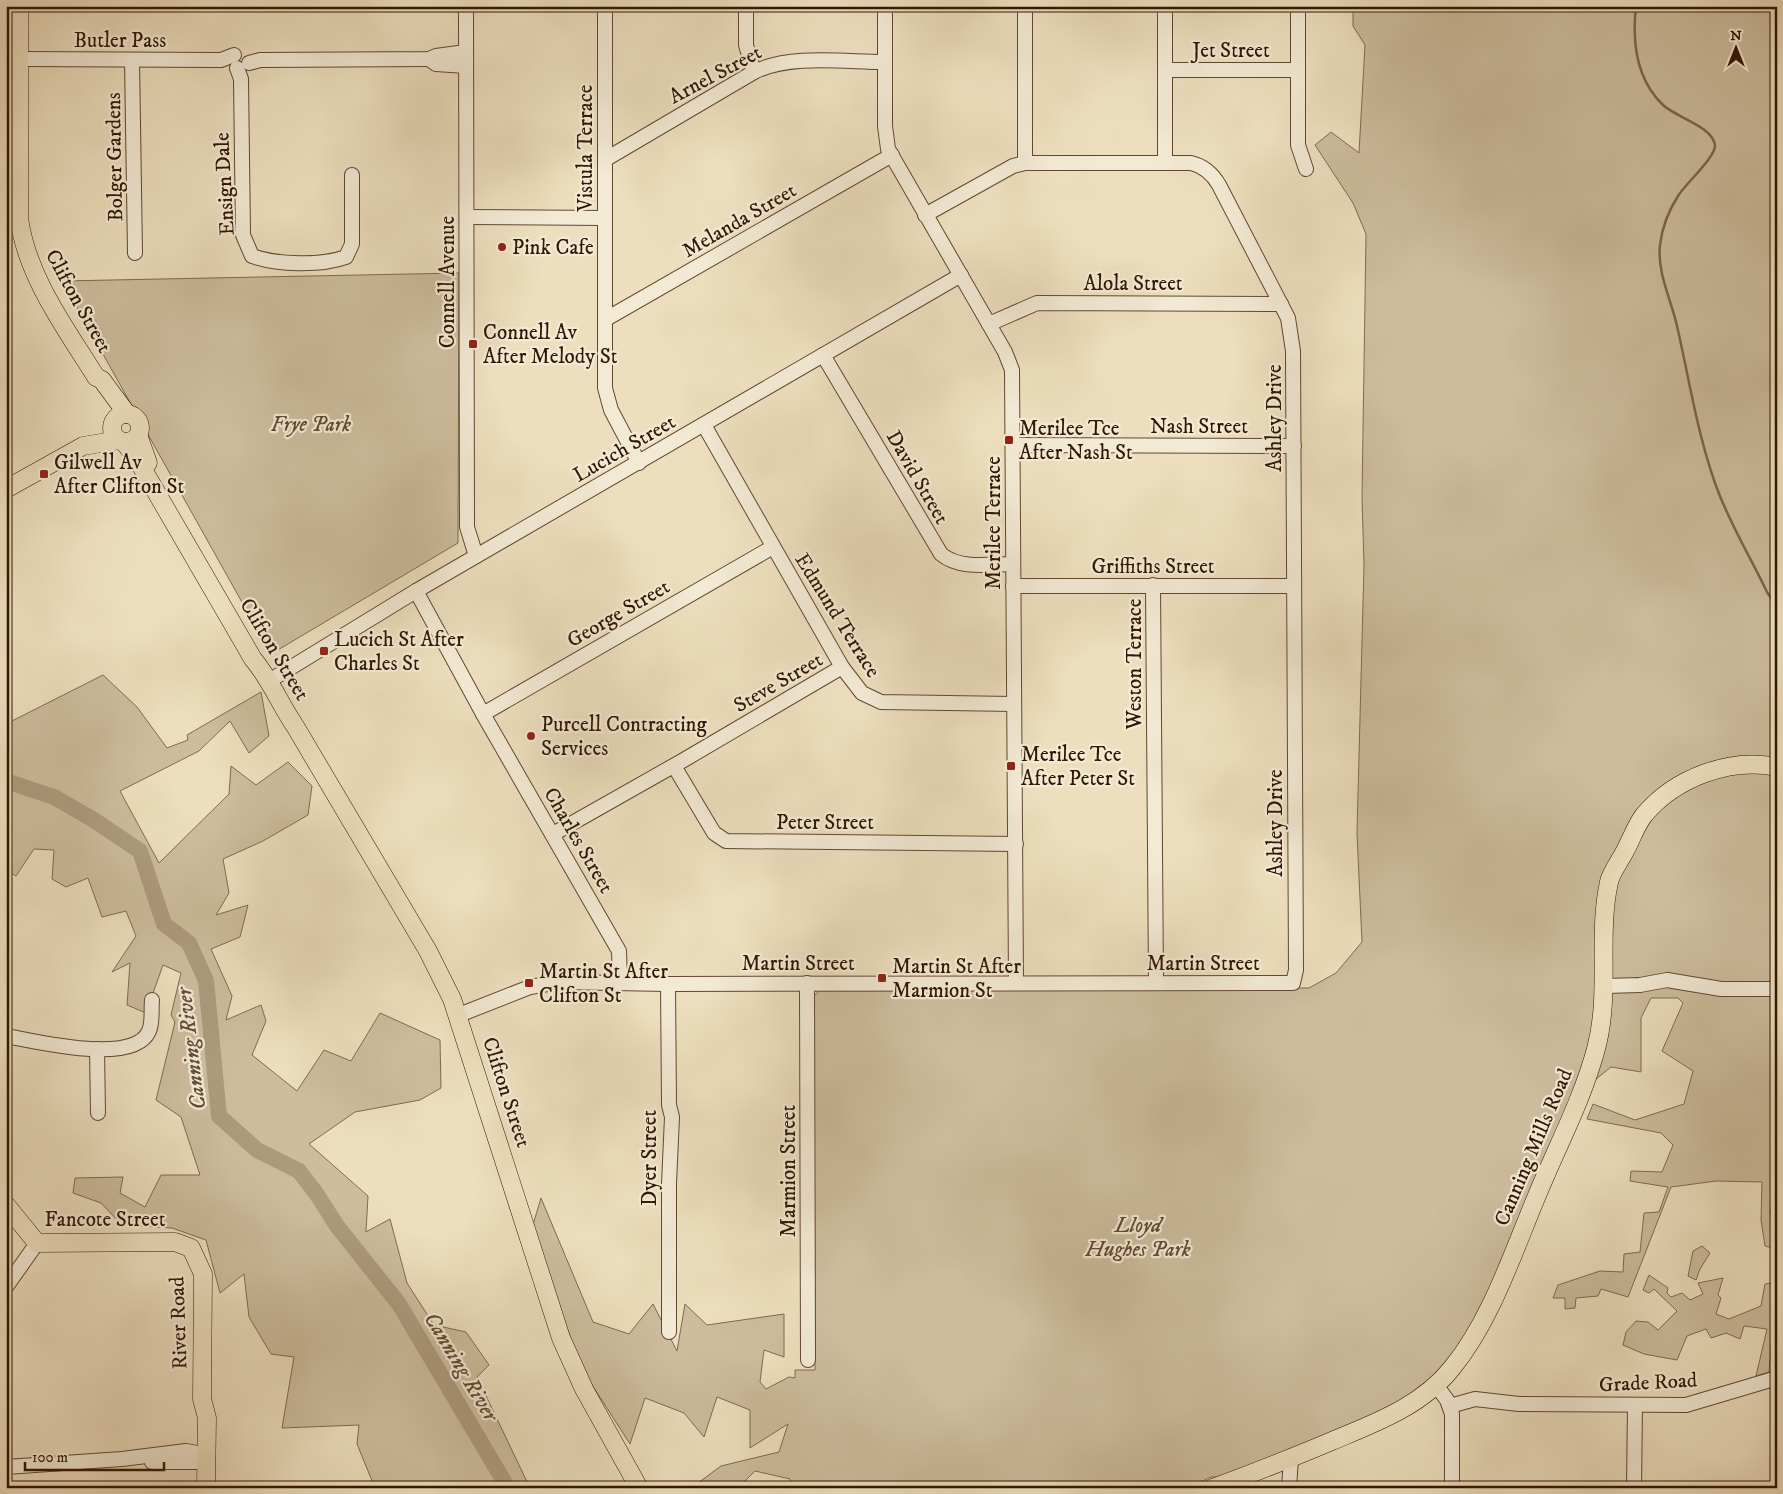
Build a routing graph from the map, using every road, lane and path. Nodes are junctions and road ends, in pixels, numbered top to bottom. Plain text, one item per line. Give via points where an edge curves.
1 (19, 6) edge
2 (466, 6) edge
3 (605, 6) edge
4 (746, 6) edge
5 (885, 6) edge
6 (1026, 6) edge
7 (1165, 6) edge
8 (1298, 6) edge
9 (19, 59) junction
10 (466, 59) junction
11 (132, 60) junction
12 (884, 62) junction
13 (244, 64) junction
14 (1165, 70) junction
15 (1298, 70) junction
16 (754, 72) junction
17 (892, 155) junction
18 (606, 159) junction
19 (1026, 163) junction
20 (1166, 163) junction
21 (1306, 169) dead end
22 (352, 175) dead end
23 (925, 215) junction
24 (466, 217) junction
25 (605, 218) junction
26 (135, 252) dead end
27 (961, 275) junction
28 (1281, 304) junction
29 (606, 319) junction
30 (989, 324) junction
31 (824, 355) junction
32 (704, 425) junction
33 (123, 429) junction
34 (1013, 445) junction
35 (1294, 446) junction
36 (639, 463) junction
37 (6, 489) edge
38 (773, 547) junction
39 (476, 556) junction
40 (1013, 564) junction
41 (1153, 585) junction
42 (1013, 586) junction
43 (1293, 586) junction
44 (416, 591) junction
45 (842, 667) junction
46 (270, 676) junction
47 (1014, 704) junction
48 (483, 714) junction
49 (674, 766) junction
50 (1777, 767) edge
51 (552, 834) junction
52 (1016, 844) junction
53 (620, 982) junction
54 (807, 982) junction
55 (1156, 982) junction
56 (1016, 983) junction
57 (1293, 983) joint
58 (668, 984) junction
59 (1605, 986) junction
60 (1777, 989) edge
61 (152, 1000) dead end
62 (459, 1015) junction
63 (6, 1036) edge
64 (98, 1049) junction
65 (98, 1113) dead end
66 (6, 1205) edge
67 (36, 1243) junction
68 (190, 1248) joint
69 (6, 1288) edge
70 (668, 1332) dead end
71 (808, 1360) dead end
72 (1777, 1378) edge
73 (1432, 1388) junction
74 (1635, 1406) junction
75 (1450, 1416) junction
76 (200, 1458) junction
77 (1290, 1458) junction
78 (6, 1466) edge
79 (196, 1488) edge
80 (206, 1488) edge
81 (639, 1488) edge
82 (1213, 1488) edge
83 (1290, 1488) edge
84 (1452, 1488) edge
85 (1634, 1488) edge

1 - 9 main road, Clifton Street
2 - 10 street, Connell Avenue
3 - 18 street, Vistula Terrace
4 - 16 street via 746,45
5 - 12 street, Merilee Terrace
6 - 19 street
7 - 14 street
8 - 15 street
9 - 11 street, Butler Pass
9 - 33 main road, Clifton Street via 19,218 22,238 35,275
10 - 13 street, Butler Pass via 436,56 429,59
10 - 24 street, Connell Avenue
11 - 13 street, Butler Pass via 221,60
11 - 26 street, Bolger Gardens
12 - 16 street, Arnel Street via 781,63
12 - 17 street, Merilee Terrace via 886,132
13 - 22 street, Ensign Dale via 243,235 252,256 268,262 332,262 346,257 352,244
14 - 15 street, Jet Street
14 - 20 street
15 - 21 street via 1298,145
16 - 18 street, Arnel Street
17 - 23 street, Merilee Terrace
17 - 29 street, Melanda Street
18 - 25 street, Vistula Terrace
19 - 20 street, Ashley Drive
19 - 23 street, Ashley Drive via 1013,166
20 - 28 street, Ashley Drive via 1190,163 1210,172
23 - 27 street, Merilee Terrace
24 - 25 street
24 - 39 street, Connell Avenue via 467,527
25 - 29 street, Vistula Terrace
27 - 30 street, Merilee Terrace
27 - 31 street, Lucich Street
28 - 30 street, Alola Street via 1037,303
28 - 35 street, Ashley Drive via 1288,318 1294,351
29 - 36 street, Vistula Terrace via 605,388 611,410
30 - 34 street, Merilee Terrace via 1012,370
31 - 32 street, Lucich Street
31 - 40 street, David Street via 941,554 964,564
32 - 36 street, Lucich Street
32 - 38 street, Edmund Terrace
33 - 37 main road via 83,446
33 - 46 main road, Clifton Street via 145,455
34 - 35 street, Nash Street
34 - 40 street, Merilee Terrace
35 - 43 street, Ashley Drive
36 - 39 street, Lucich Street
38 - 45 street, Edmund Terrace
38 - 48 street, George Street
39 - 44 street, Lucich Street
40 - 42 street, Merilee Terrace
41 - 42 street, Griffiths Street
41 - 43 street, Griffiths Street
41 - 55 street, Weston Terrace
42 - 47 street, Merilee Terrace
43 - 57 street, Ashley Drive via 1296,970
44 - 46 street, Lucich Street via 307,655 295,658
44 - 48 street, Charles Street
45 - 47 street, Edmund Terrace via 862,693 881,702
45 - 49 street, Steve Street
46 - 62 main road, Clifton Street via 295,726 428,951
47 - 52 street, Merilee Terrace
48 - 51 street, Charles Street
49 - 51 street, Steve Street
49 - 52 street, Peter Street via 714,833 726,841
50 - 59 main road, Canning Mills Road via 1763,764 1734,766 1705,773 1666,794 1643,816 1609,880 1605,915
51 - 53 street, Charles Street via 619,951
52 - 56 street, Merilee Terrace
53 - 58 street, Martin Street
53 - 62 street, Martin Street via 559,982 530,987
54 - 56 street, Martin Street
54 - 58 street, Martin Street
54 - 71 street, Marmion Street
55 - 56 street, Martin Street
55 - 57 street, Martin Street
58 - 70 street, Dyer Street via 669,1105 672,1117
59 - 60 street via 1667,980 1721,989
59 - 73 main road, Canning Mills Road via 1596,1050 1575,1108 1495,1294 1471,1344
61 - 64 street via 149,1031 138,1044
62 - 81 main road, Clifton Street via 561,1338 584,1389
63 - 64 street via 51,1045
64 - 65 street
66 - 67 main road, Fancote Street
67 - 68 main road, Fancote Street via 175,1242
67 - 69 street
68 - 76 main road, River Road via 203,1274 202,1399 207,1418
72 - 74 street, Grade Road via 1686,1405
73 - 75 street
73 - 77 main road, Canning Mills Road via 1384,1419
74 - 75 street, Grade Road via 1519,1404 1475,1399
74 - 85 street
75 - 84 street
76 - 78 street
76 - 79 main road, River Road
76 - 80 main road, River Road
77 - 82 main road, Canning Mills Road
77 - 83 street

